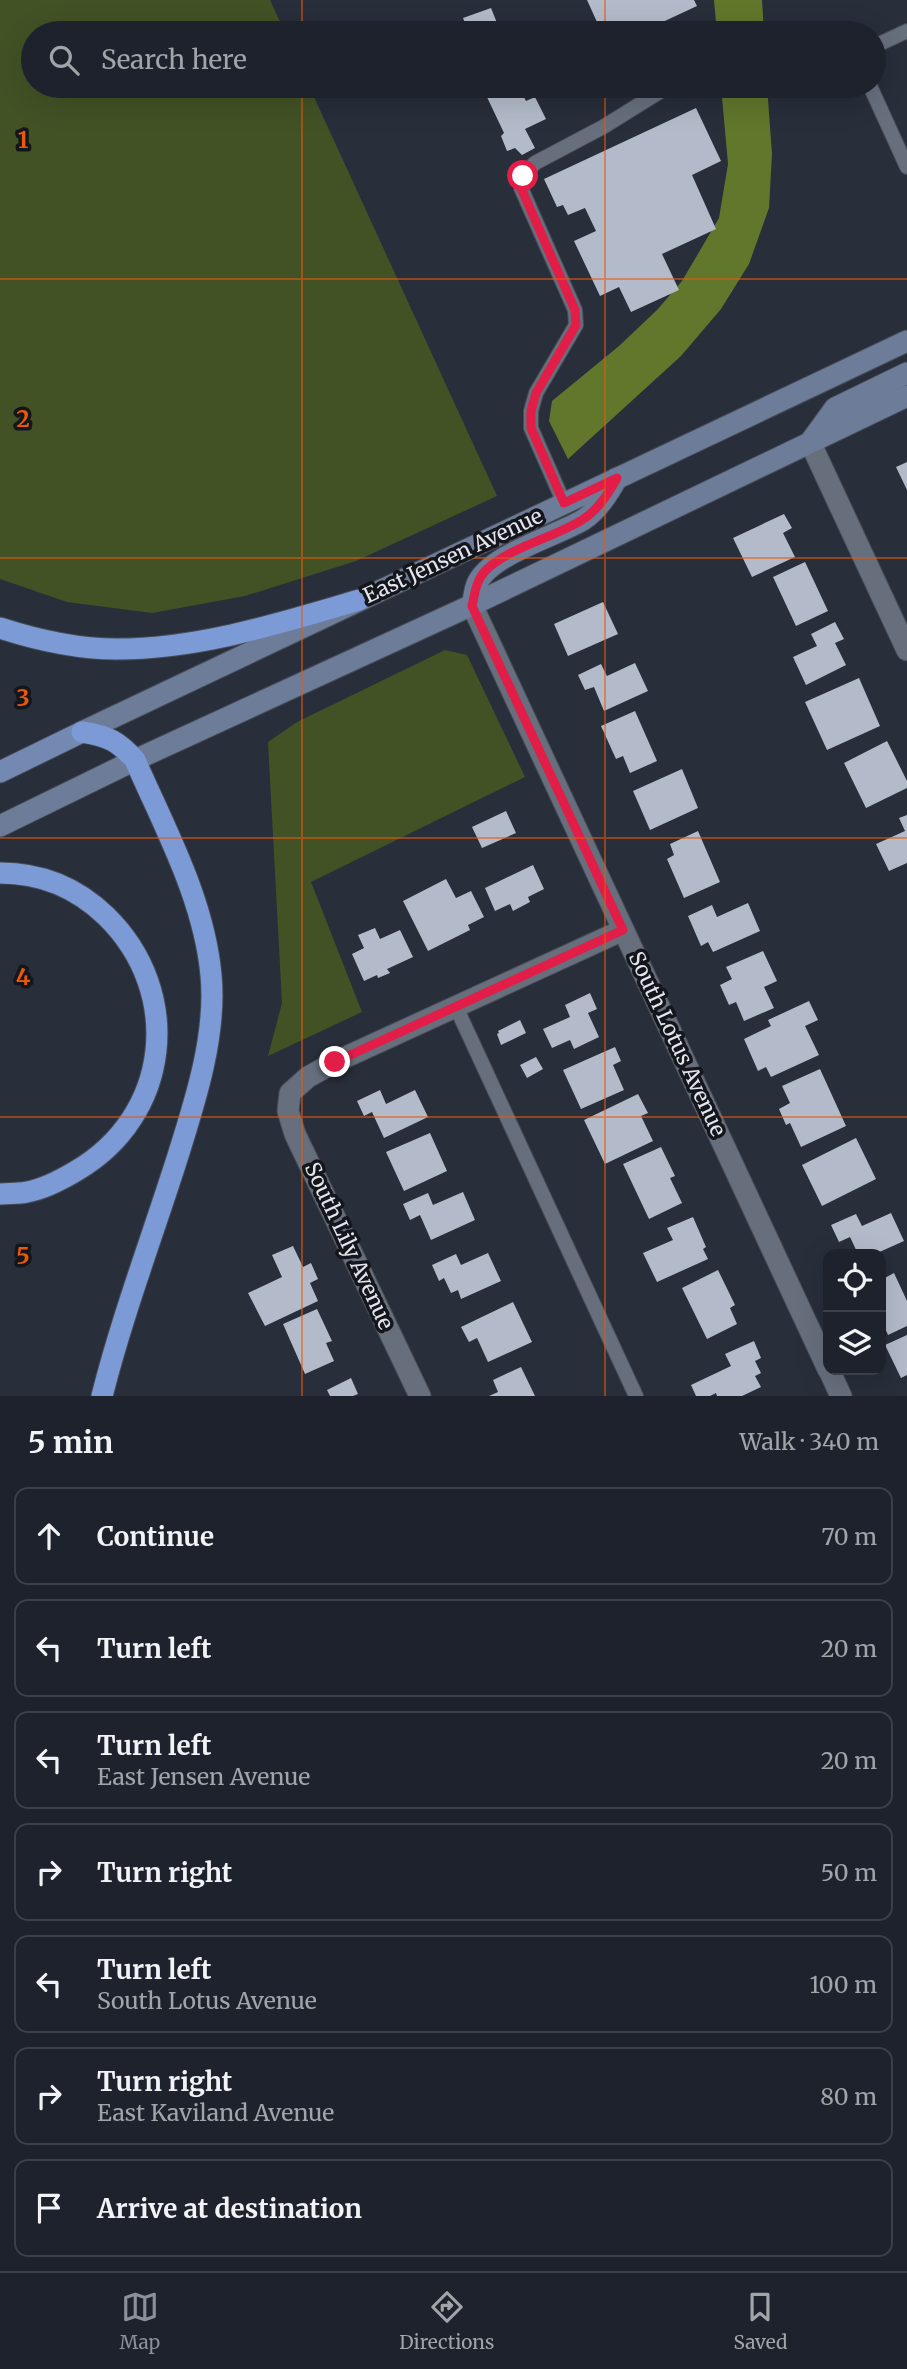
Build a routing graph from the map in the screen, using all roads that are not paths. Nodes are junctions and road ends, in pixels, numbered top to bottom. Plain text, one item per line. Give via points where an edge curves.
1 (907, 31) edge
2 (886, 41) edge
3 (650, 98) edge
4 (875, 98) edge
5 (907, 167) edge
6 (907, 341) edge
7 (907, 373) edge
8 (907, 396) edge
9 (810, 443) junction
10 (617, 478) junction
11 (564, 503) junction
12 (359, 600) junction
13 (472, 606) junction
14 (0, 628) edge
15 (907, 650) edge
16 (82, 732) junction
17 (135, 760) junction
18 (0, 772) edge
19 (0, 826) edge
20 (0, 873) edge
21 (623, 930) junction
22 (456, 1007) junction
23 (0, 1194) edge
24 (823, 1358) edge
25 (831, 1375) edge
26 (102, 1396) edge
27 (420, 1396) edge
28 (636, 1396) edge
29 (841, 1396) edge

1 - 2 lane
3 - 11 lane via 535,163 523,176 521,188 575,310 576,325 536,393 531,411 531,428
4 - 5 lane
6 - 10 main road, East Jensen Avenue
7 - 9 main road via 835,408
8 - 9 main road
9 - 13 main road
9 - 15 street
10 - 11 main road, East Jensen Avenue
10 - 13 main road via 604,500 584,519 485,571
11 - 12 main road, East Jensen Avenue
12 - 14 highway via 195,642 117,649 75,646
12 - 16 main road, East Jensen Avenue
13 - 17 main road
13 - 21 street, South Lotus Avenue
16 - 17 highway via 121,745
16 - 18 main road, East Jensen Avenue
17 - 19 main road
17 - 26 highway via 188,882 205,935 211,1011 186,1129
20 - 23 highway via 57,882 90,901 134,949 150,981 156,1018 152,1072 141,1105 126,1128 88,1164 59,1181 27,1192
21 - 22 street
21 - 24 street, South Lotus Avenue
22 - 27 street, South Lily Avenue via 308,1077 290,1093 288,1111
22 - 28 lane
25 - 29 street, South Lotus Avenue

